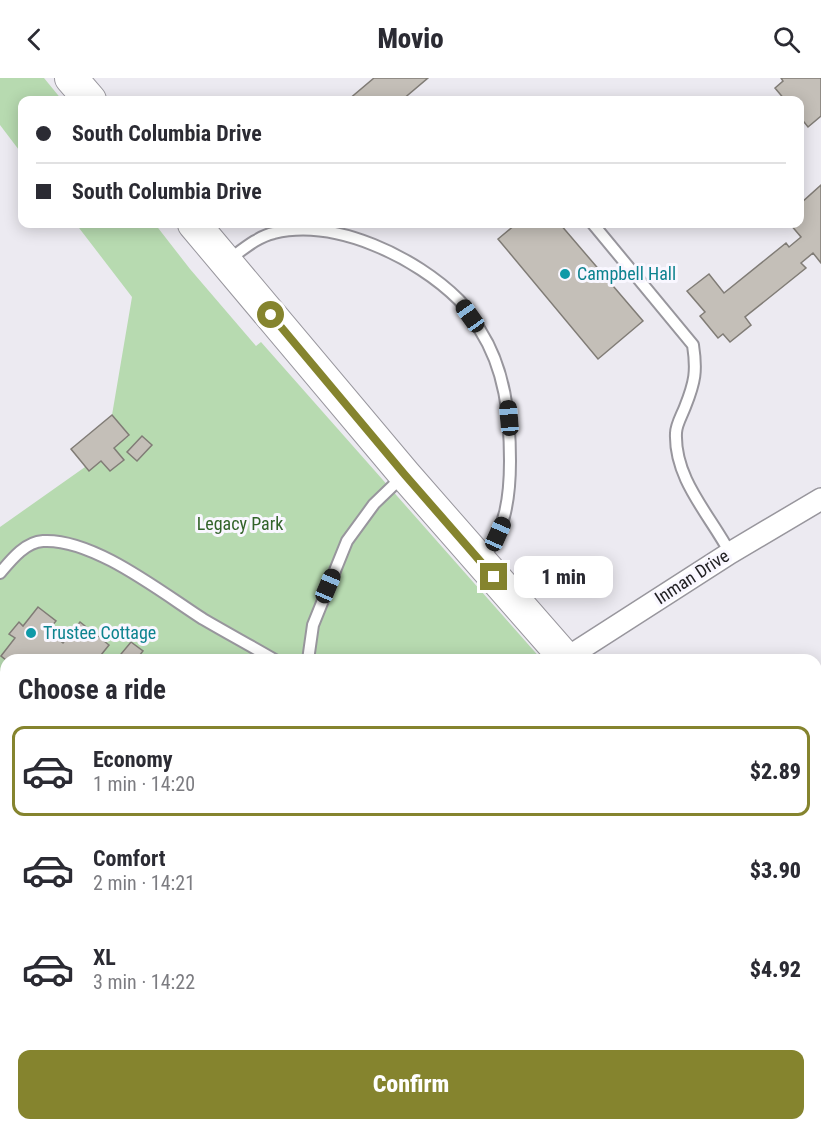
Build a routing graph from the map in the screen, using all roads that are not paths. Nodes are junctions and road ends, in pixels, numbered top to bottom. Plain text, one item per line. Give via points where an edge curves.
1 (71, 78) edge
2 (87, 96) edge
3 (197, 228) edge
4 (596, 228) edge
5 (226, 261) junction
6 (405, 475) junction
7 (821, 499) edge
8 (730, 553) junction
9 (480, 561) junction
10 (0, 573) edge
11 (265, 654) edge
12 (309, 654) edge
13 (562, 654) edge
14 (574, 654) edge

1 - 2 main road
3 - 5 main road
4 - 8 lane via 693,345 694,384 676,431 678,455 686,481
5 - 6 main road
5 - 9 lane via 272,233 305,228 335,232 404,259 460,301 481,331 508,403 510,476 503,522 493,546
6 - 9 main road
6 - 12 lane via 374,504 347,541 313,625
7 - 8 street, Inman Drive
8 - 14 street, Inman Drive
9 - 13 main road
10 - 11 lane via 17,553 41,541 67,542 103,556

